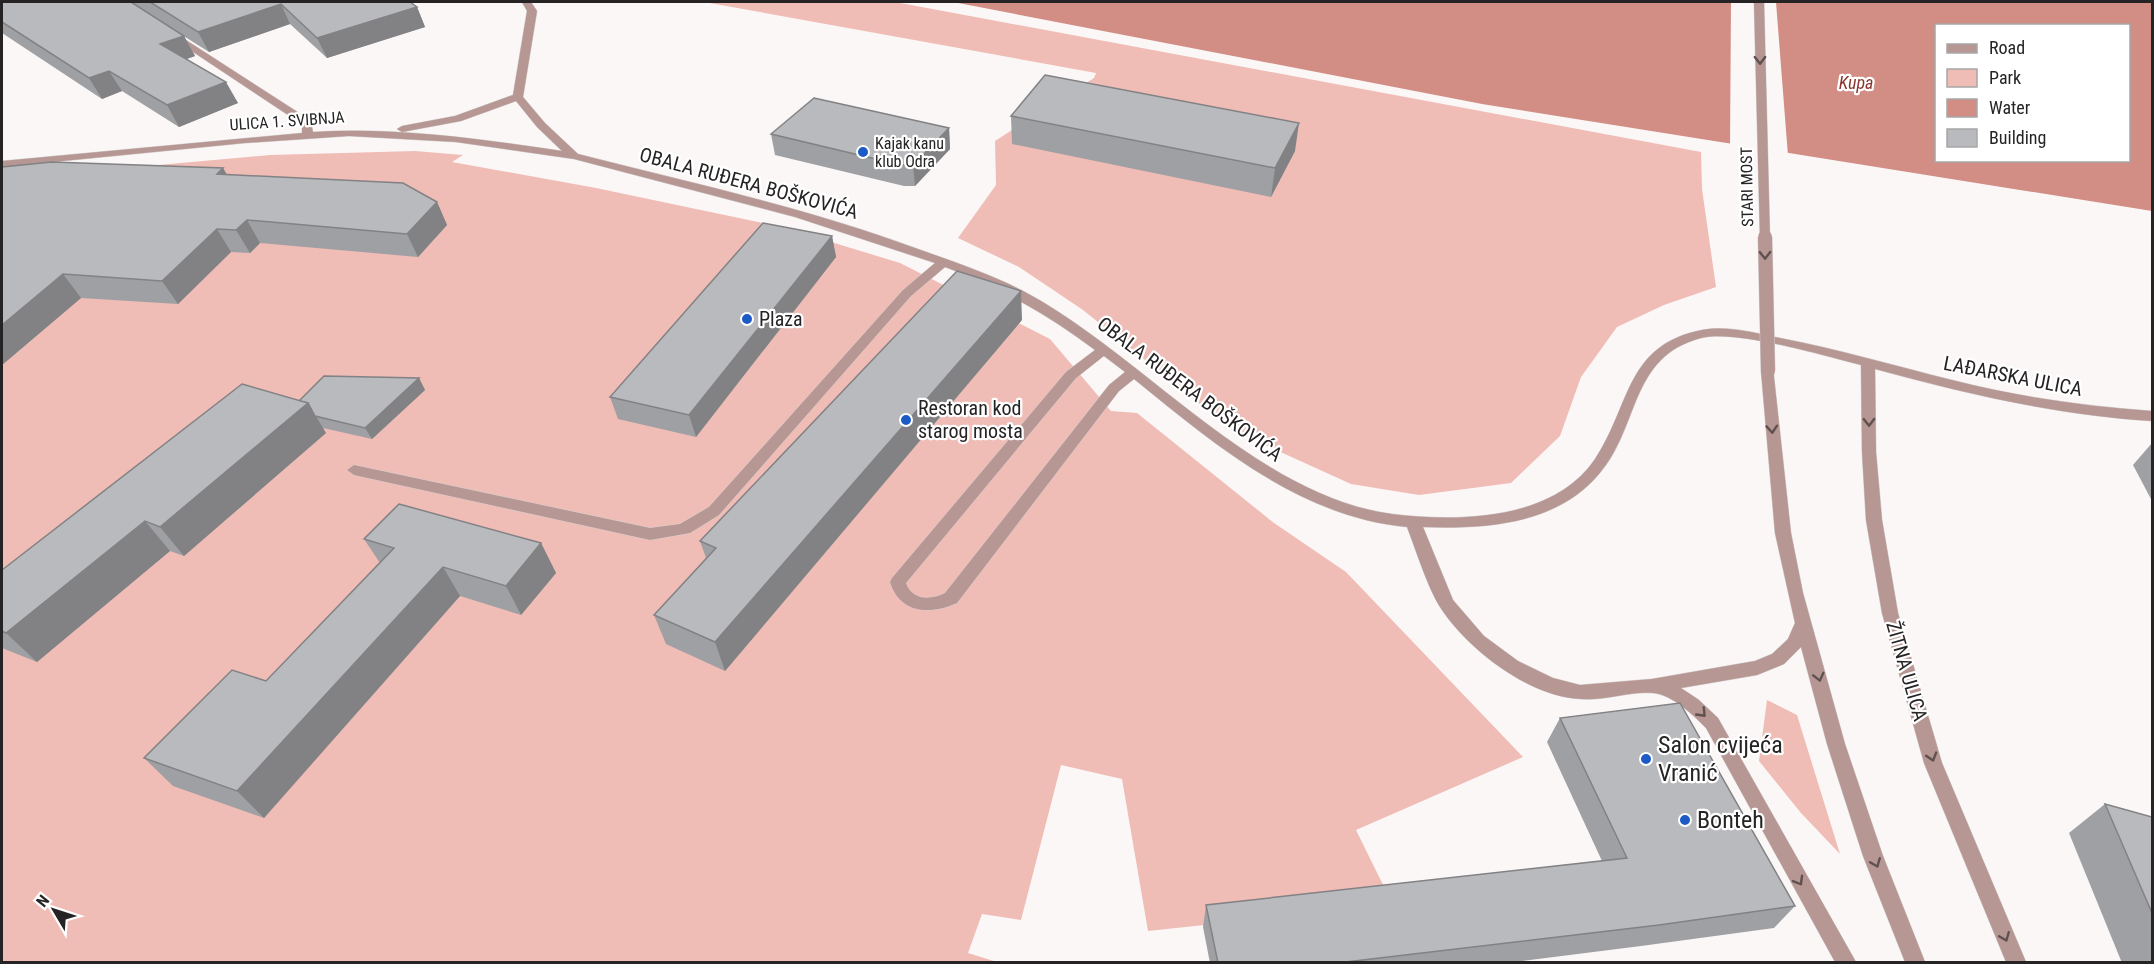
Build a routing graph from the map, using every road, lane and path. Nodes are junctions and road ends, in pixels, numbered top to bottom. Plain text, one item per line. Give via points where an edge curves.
1 (527, 2) edge
2 (1759, 2) edge
3 (162, 28) edge
4 (518, 97) junction
5 (376, 134) junction
6 (308, 135) junction
7 (574, 156) junction
8 (2, 164) edge
9 (943, 262) junction
10 (1105, 349) junction
11 (1868, 364) junction
12 (1134, 372) junction
13 (2152, 416) edge
14 (354, 470) dead end
15 (1412, 520) junction
16 (1804, 620) junction
17 (1652, 686) junction
18 (1846, 963) edge
19 (1915, 963) edge
20 (2016, 963) edge

1 - 4 street via 532,11
2 -> 16 street, STARI MOST, bridge via 1768,371 1783,533
3 - 6 street via 292,113 307,125
4 - 5 street via 457,119
4 - 7 street, OBALA RUĐERA BOŠKOVIĆA
5 - 6 street, ULICA 1. SVIBNJA
5 - 7 street, ULICA 1. SVIBNJA via 456,139
6 - 8 street, ULICA 1. SVIBNJA
7 - 9 street, OBALA RUĐERA BOŠKOVIĆA via 813,218
9 - 10 street, OBALA RUĐERA BOŠKOVIĆA via 1029,299
9 - 14 street via 907,293 714,511 700,523 681,531 650,534
10 - 12 street, OBALA RUĐERA BOŠKOVIĆA
10 - 12 street via 1071,375 898,582 908,599 927,605 951,598 1114,388
11 - 13 street, LAĐARSKA ULICA via 1981,393
11 - 15 street, OBALA RUĐERA BOŠKOVIĆA via 1810,347 1727,332 1698,334 1650,359 1601,463 1567,493 1517,516
11 -> 20 street, ŽITNA ULICA via 1874,520 1890,613 1933,763
12 - 15 street, OBALA RUĐERA BOŠKOVIĆA via 1240,455 1276,478 1315,497 1375,517
15 - 17 street via 1446,603 1478,641 1512,666 1549,685 1580,692
16 - 17 street via 1795,643 1778,658 1757,668
16 -> 19 street via 1836,744 1873,856
17 -> 18 street via 1672,691 1693,703 1712,723

